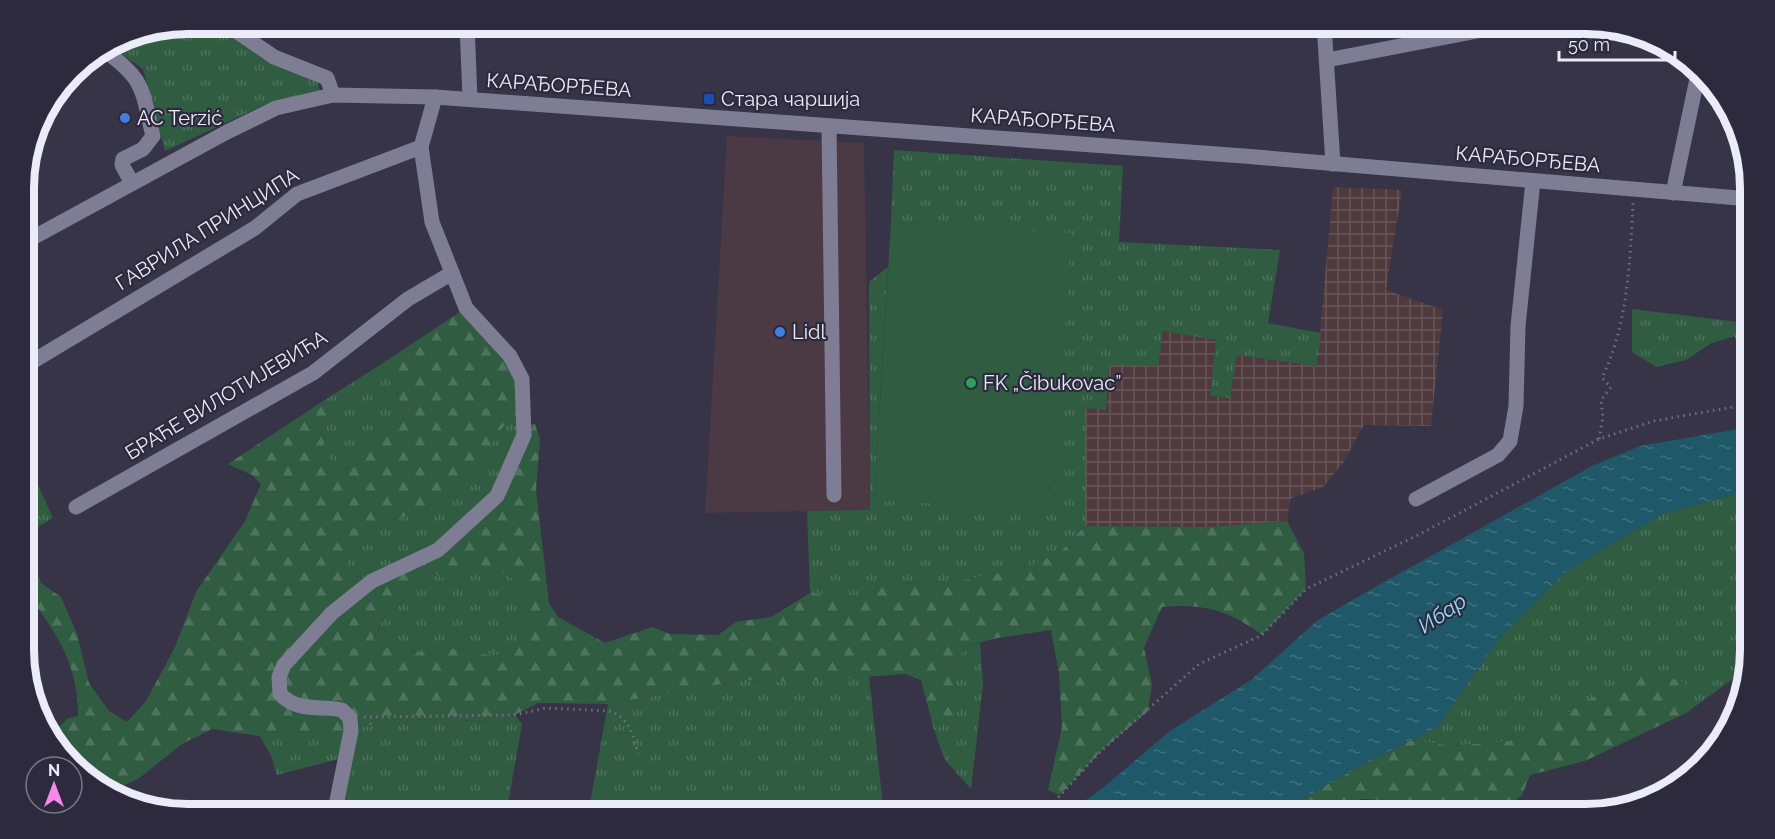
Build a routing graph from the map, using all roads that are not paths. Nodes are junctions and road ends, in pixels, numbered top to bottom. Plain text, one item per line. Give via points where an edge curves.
1 (241, 34) edge
2 (467, 34) edge
3 (1325, 34) edge
4 (1462, 34) edge
5 (111, 55) edge
6 (1326, 60) junction
7 (1696, 82) edge
8 (333, 95) junction
9 (435, 97) junction
10 (470, 99) junction
11 (829, 126) junction
12 (421, 147) junction
13 (1333, 164) junction
14 (1533, 181) junction
15 (132, 183) junction
16 (1673, 192) junction
17 (1740, 198) edge
18 (35, 236) edge
19 (452, 273) junction
20 (35, 360) edge
21 (834, 495) dead end
22 (1416, 499) dead end
23 (76, 507) dead end
24 (336, 804) edge

1 - 8 street via 274,57 327,78
2 - 10 street
3 - 6 street
4 - 6 street
5 - 15 street via 140,82 153,136 143,149 123,159 122,165
6 - 13 street
7 - 16 street
8 - 9 street, КАРАЂОРЂЕВА
8 - 15 street, КАРАЂОРЂЕВА via 276,108
9 - 10 street, КАРАЂОРЂЕВА
9 - 12 street
10 - 11 street, КАРАЂОРЂЕВА
11 - 13 street, КАРАЂОРЂЕВА
11 - 21 street
12 - 19 street via 432,222
12 - 20 street, ГАВРИЛА ПРИНЦИПА via 297,194 255,228
13 - 14 street, КАРАЂОРЂЕВА
14 - 16 street, КАРАЂОРЂЕВА
14 - 22 street via 1510,441 1497,455
15 - 18 street, КАРАЂОРЂЕВА
16 - 17 street, КАРАЂОРЂЕВА
19 - 23 street, БРАЋЕ ВИЛОТИЈЕВИЋА via 408,299 313,373
19 - 24 street via 466,308 510,356 522,379 524,435 497,496 438,549 372,581 332,613 284,665 279,677 280,694 288,701 299,707 342,710 350,718 351,731

